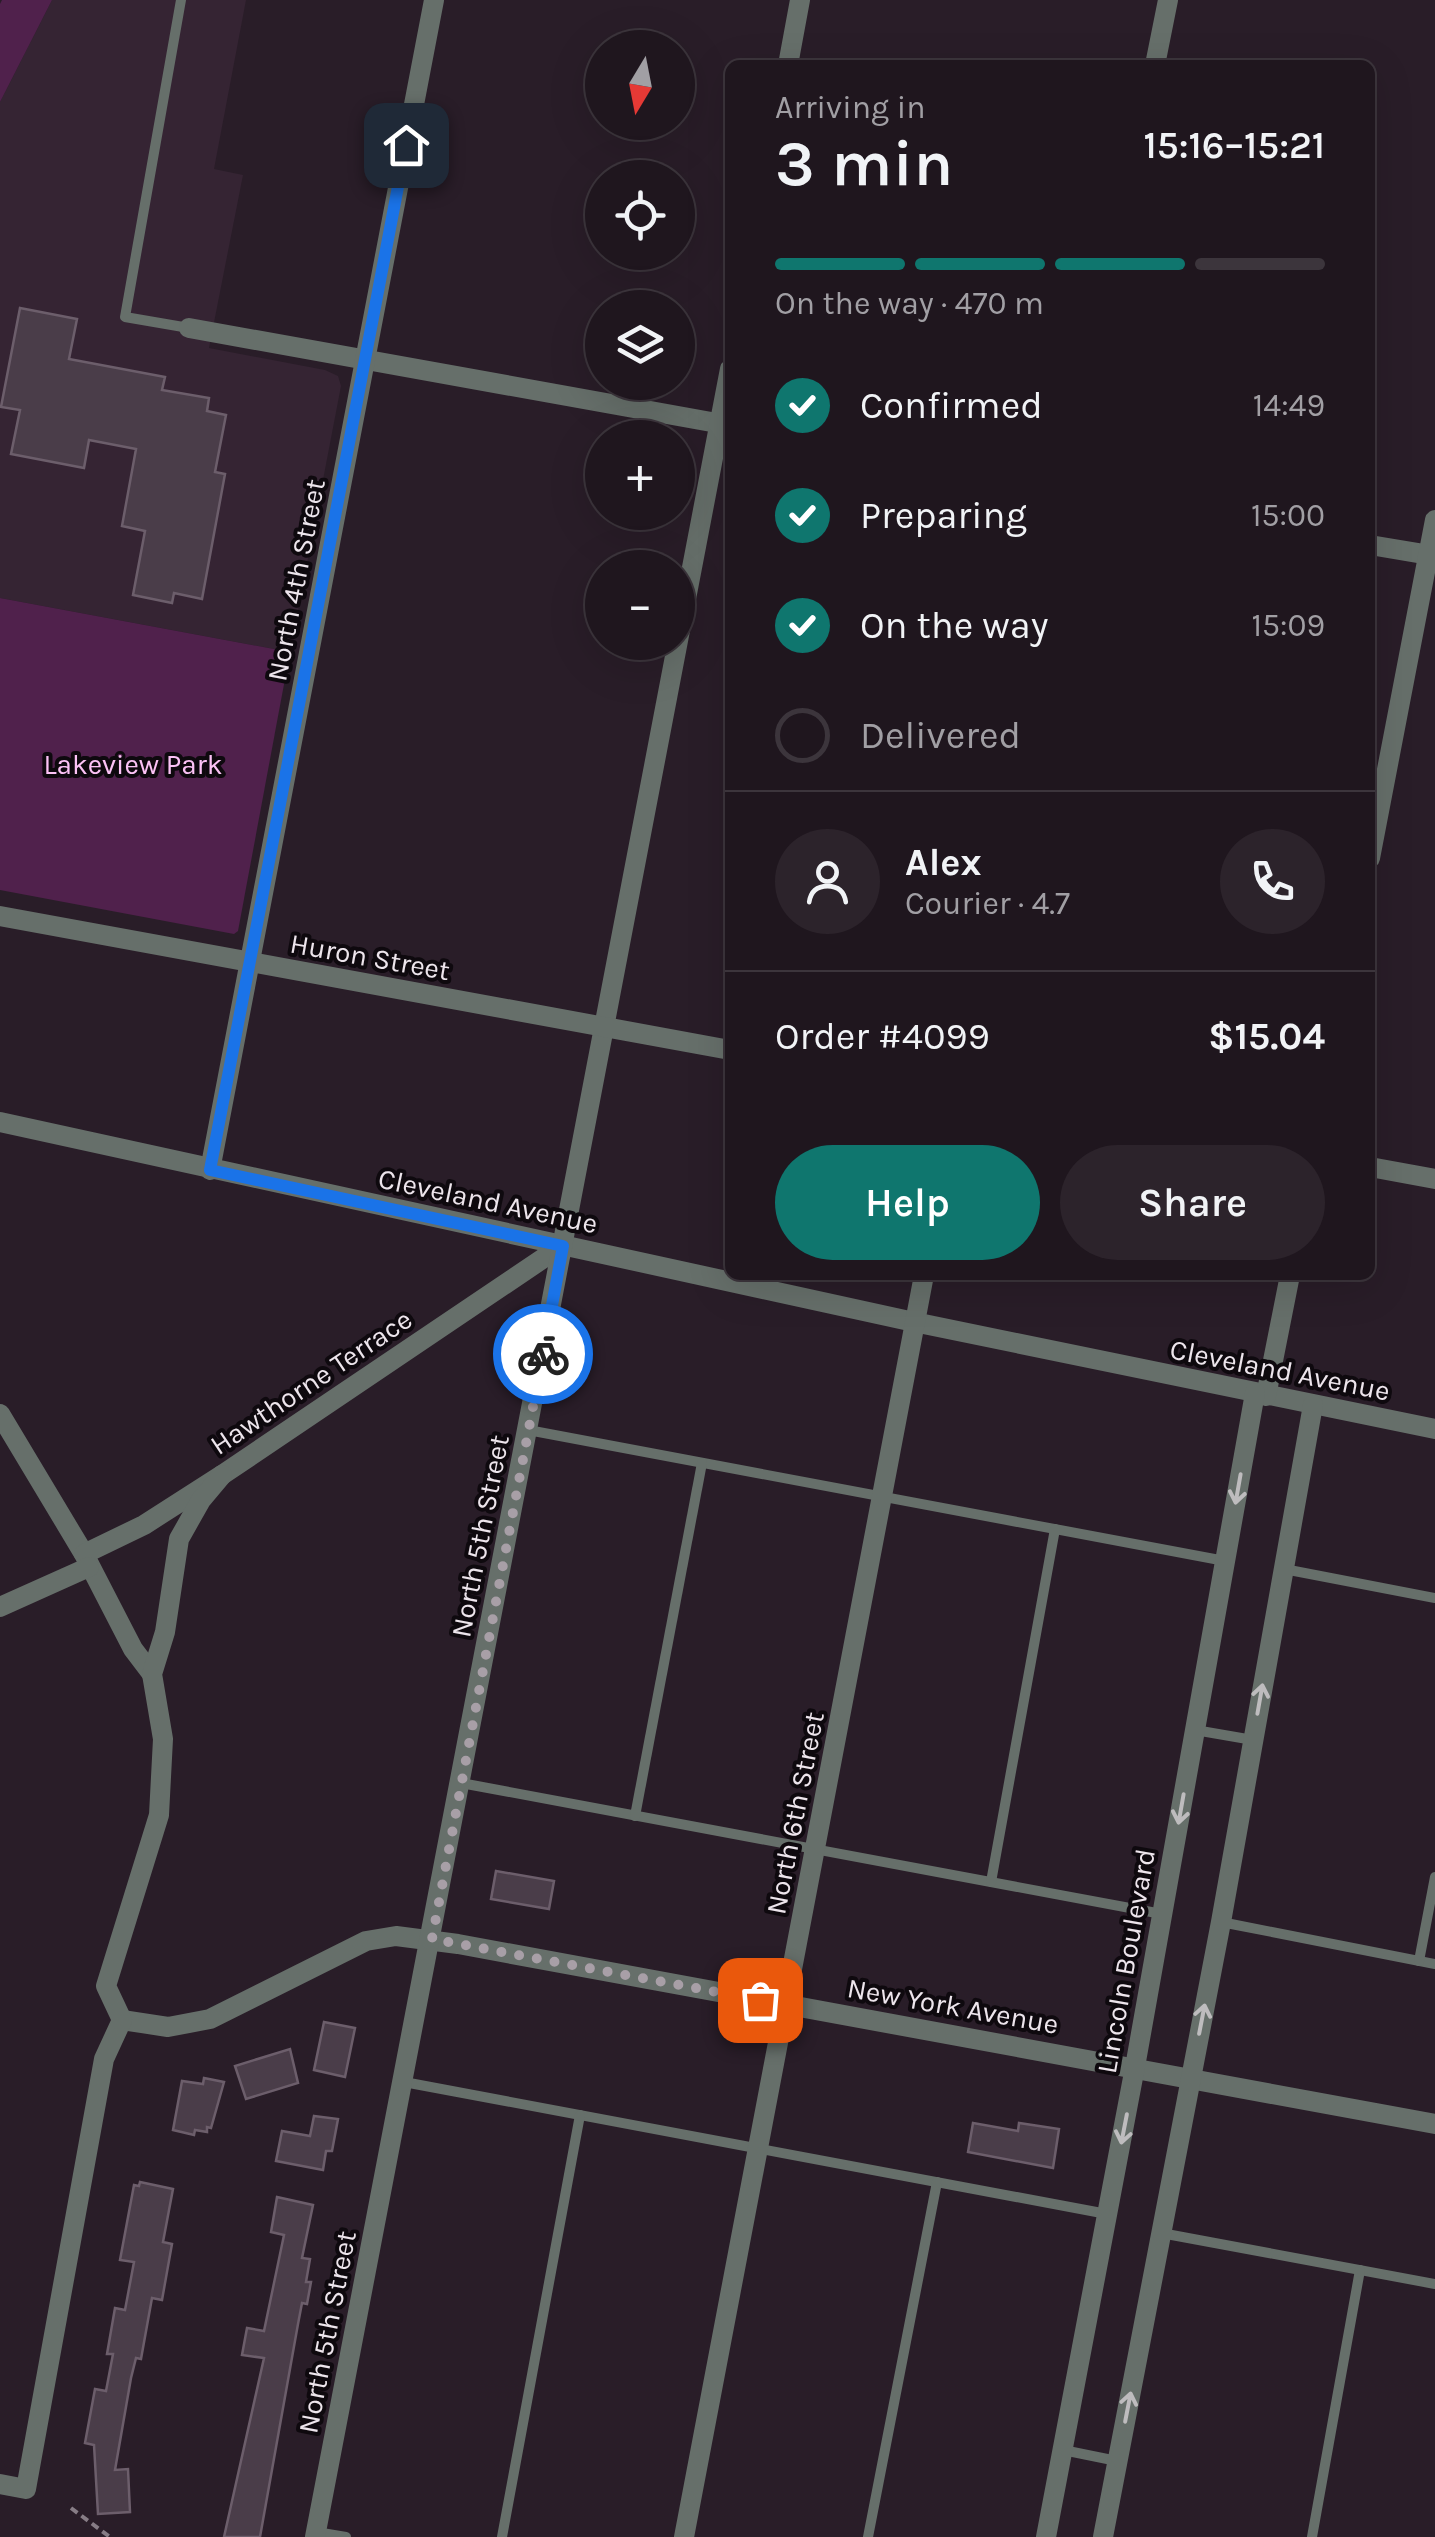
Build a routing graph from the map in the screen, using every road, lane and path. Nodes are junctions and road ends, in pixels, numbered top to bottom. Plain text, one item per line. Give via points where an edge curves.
1 (182, 0) edge
2 (434, 0) edge
3 (800, 0) edge
4 (1168, 0) edge
5 (789, 60) edge
6 (1156, 60) edge
7 (189, 328) joint
8 (366, 361) junction
9 (725, 425) edge
10 (1435, 520) edge
11 (1375, 546) edge
12 (1432, 556) edge
13 (1375, 834) edge
14 (0, 916) edge
15 (251, 964) junction
16 (604, 1028) junction
17 (725, 1049) edge
18 (0, 1122) edge
19 (1375, 1168) edge
20 (210, 1170) junction
21 (1435, 1179) edge
22 (563, 1246) junction
23 (923, 1280) edge
24 (1289, 1280) edge
25 (914, 1322) junction
26 (1261, 1394) junction
27 (1313, 1405) junction
28 (0, 1414) edge
29 (1435, 1429) edge
30 (528, 1430) junction
31 (702, 1463) junction
32 (222, 1474) junction
33 (882, 1498) junction
34 (1055, 1529) junction
35 (86, 1560) junction
36 (1226, 1561) junction
37 (1284, 1568) junction
38 (1435, 1598) edge
39 (0, 1607) edge
40 (152, 1674) junction
41 (1195, 1730) junction
42 (1253, 1740) junction
43 (461, 1784) junction
44 (635, 1816) junction
45 (816, 1850) junction
46 (1435, 1877) edge
47 (991, 1882) junction
48 (1163, 1914) junction
49 (1221, 1922) junction
50 (432, 1939) junction
51 (1419, 1961) junction
52 (1435, 1964) edge
53 (787, 2004) junction
54 (122, 2020) junction
55 (1136, 2067) junction
56 (1191, 2076) junction
57 (404, 2082) junction
58 (580, 2115) junction
59 (1435, 2124) edge
60 (759, 2149) junction
61 (936, 2182) junction
62 (1108, 2214) junction
63 (1161, 2233) junction
64 (1360, 2270) junction
65 (1435, 2284) edge
66 (1062, 2450) junction
67 (1118, 2461) junction
68 (0, 2484) edge
69 (71, 2508) dead end
70 (316, 2534) edge
71 (110, 2537) edge
72 (346, 2537) edge
73 (502, 2537) edge
74 (684, 2537) edge
75 (868, 2537) edge
76 (1046, 2537) edge
77 (1103, 2537) edge
78 (1312, 2537) edge

1 - 7 lane via 126,317
2 - 8 street, North 4th Street
3 - 5 street
4 - 6 street
7 - 8 street
8 - 9 street
8 - 15 street, North 4th Street
9 - 16 street, North 5th Street
10 - 12 street
11 - 12 street
12 - 13 street
14 - 15 street, Huron Street
15 - 16 street, Huron Street
15 - 20 street, North 4th Street
16 - 17 street, Huron Street
16 - 22 street, North 5th Street
18 - 20 street, Cleveland Avenue
19 - 21 street
20 - 22 street, Cleveland Avenue
22 - 25 street, Cleveland Avenue
22 - 30 street, North 5th Street
22 - 32 street, Hawthorne Terrace
23 - 25 street, North 6th Street
24 - 26 street, Lincoln Boulevard
25 - 26 street, Cleveland Avenue
25 - 33 street, North 6th Street
26 - 27 street, Cleveland Avenue
26 -> 36 street, Lincoln Boulevard
27 - 29 street, Cleveland Avenue
27 - 37 street
28 - 35 street
30 - 31 lane
30 - 43 street, North 5th Street
31 - 33 lane
31 - 44 lane
32 - 35 street, Hawthorne Terrace
32 - 40 street via 180,1539 166,1632
33 - 34 lane
33 - 45 street, North 6th Street
34 - 36 lane
34 - 47 lane
35 - 39 street, Hawthorne Terrace
35 - 40 street
36 - 41 street, Lincoln Boulevard
37 - 38 lane
42 -> 37 street
40 - 54 street via 163,1739 159,1816 106,1986
41 - 42 lane
41 -> 48 street, Lincoln Boulevard
42 - 49 street
43 - 44 lane
43 - 50 street, North 5th Street
44 - 45 lane
45 - 47 lane
45 - 53 street, North 6th Street
46 - 51 lane
47 - 48 lane
48 - 55 street, Lincoln Boulevard
49 - 51 lane
56 -> 49 street
50 - 53 street, New York Avenue
50 - 54 street, New York Avenue via 366,1941 210,2018 168,2027
50 - 57 street, North 5th Street
51 - 52 lane
53 - 55 street, New York Avenue
53 - 60 street, North 6th Street
54 - 68 street via 104,2059 26,2489
55 - 56 street, New York Avenue
55 -> 62 street, Lincoln Boulevard
56 - 59 street, New York Avenue
56 - 63 street
57 - 58 lane
57 - 70 street, North 5th Street
58 - 60 lane
58 - 73 lane
60 - 61 lane
60 - 74 street, North 6th Street
61 - 62 lane
61 - 75 lane
62 - 66 street, Lincoln Boulevard
63 - 64 lane
67 -> 63 street
64 - 65 lane
64 - 78 lane
66 - 67 lane
66 - 76 street, Lincoln Boulevard
67 - 77 street
69 - 71 path
70 - 72 lane

